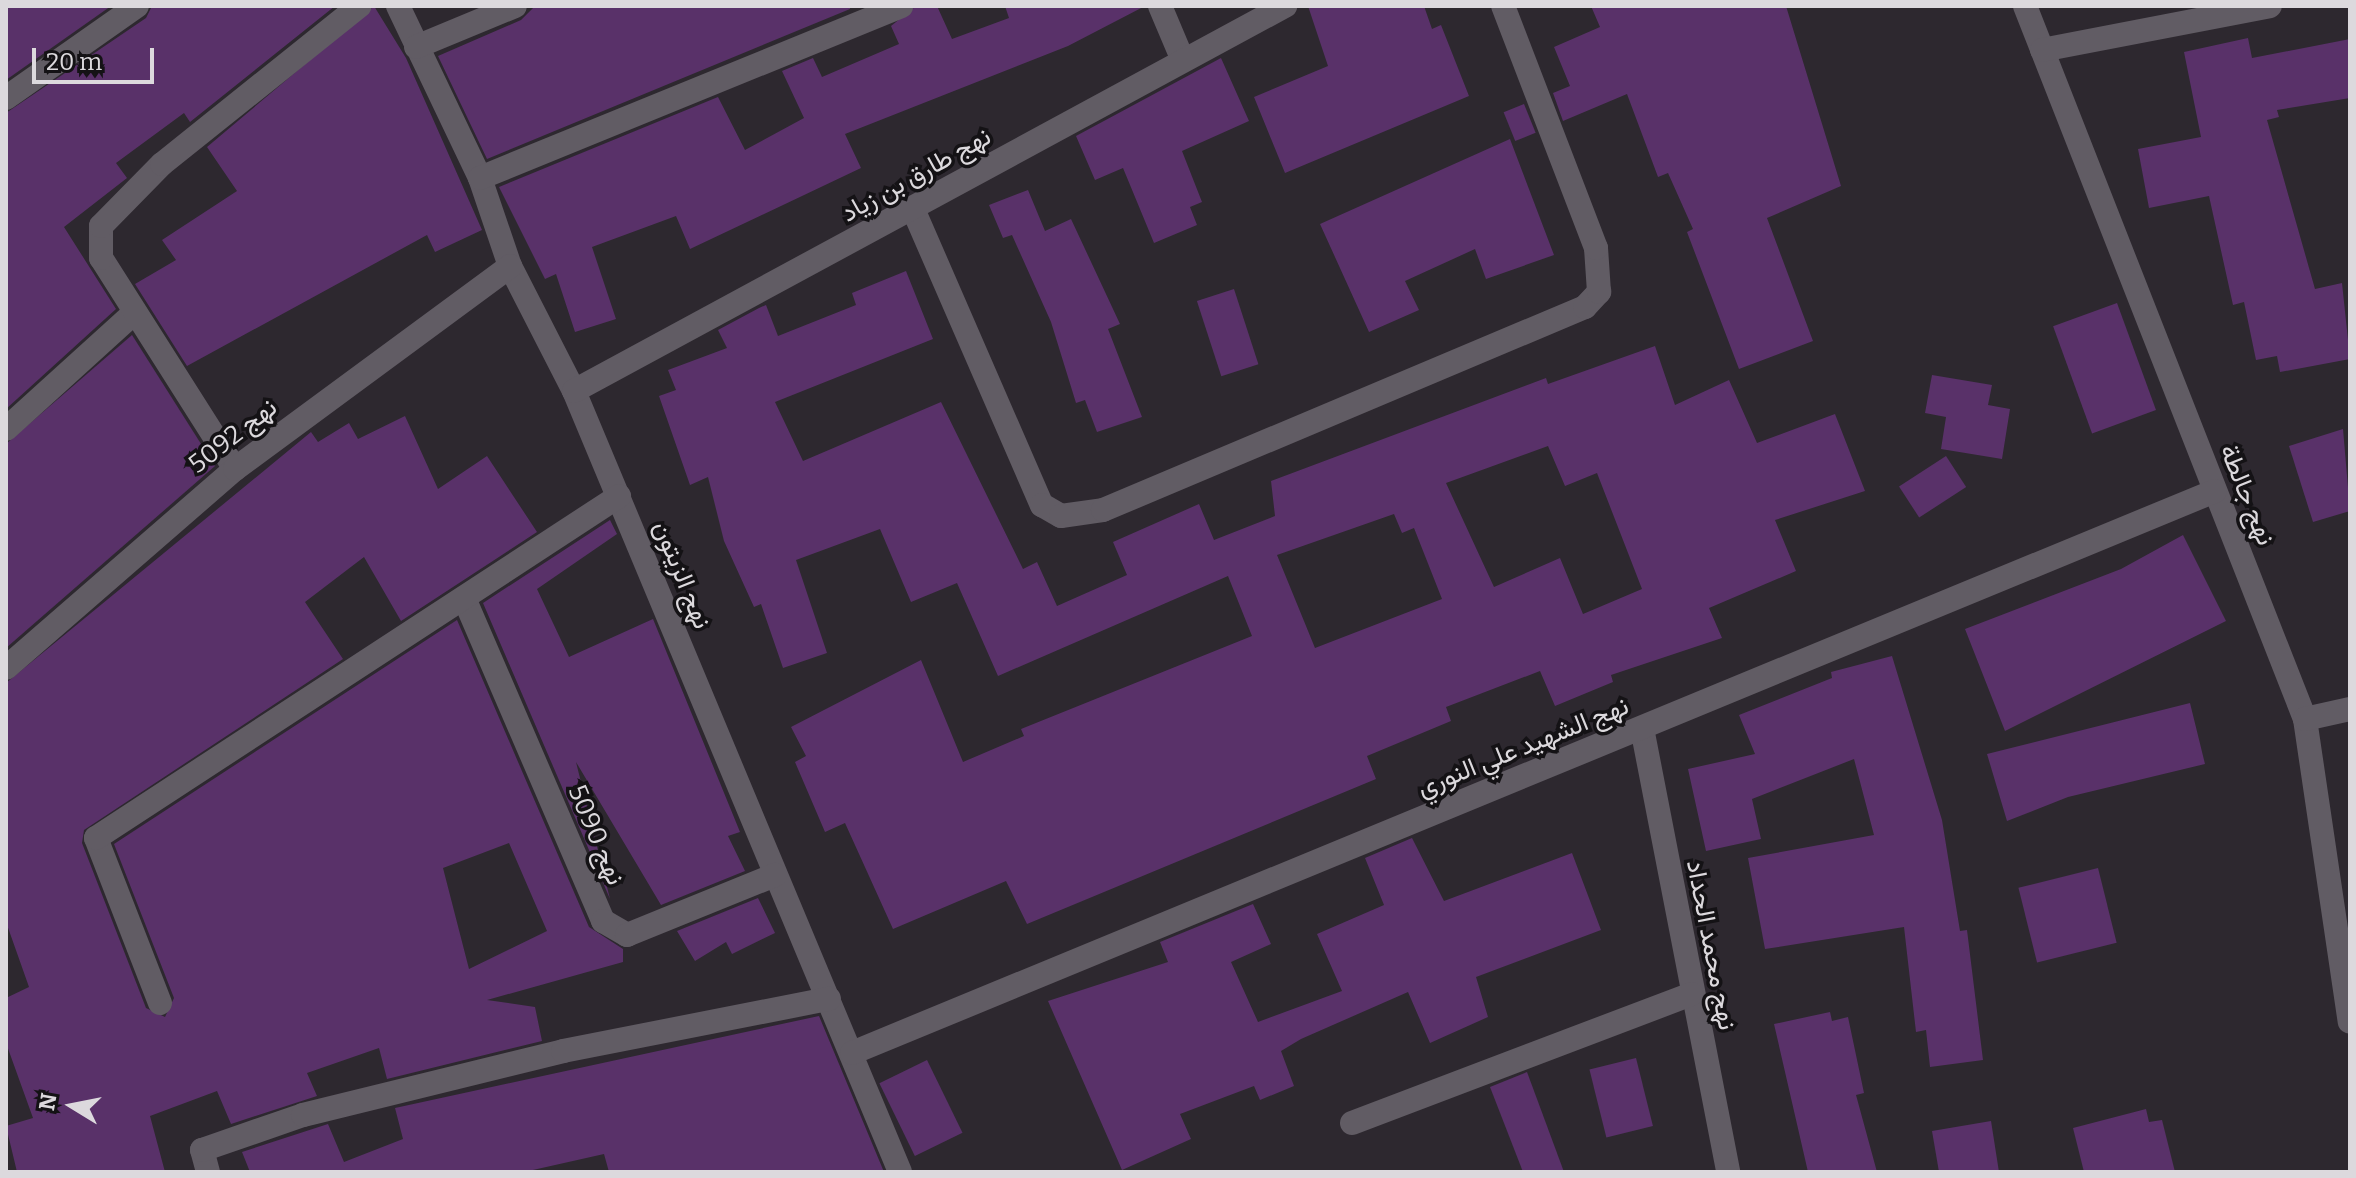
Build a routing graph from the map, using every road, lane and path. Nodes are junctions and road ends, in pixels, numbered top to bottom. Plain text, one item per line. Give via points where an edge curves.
1 (137, 6) edge
2 (359, 6) edge
3 (398, 6) edge
4 (515, 6) edge
5 (901, 6) edge
6 (1160, 6) edge
7 (1285, 6) edge
8 (1503, 6) edge
9 (2025, 6) edge
10 (2270, 6) edge
11 (416, 47) junction
12 (2042, 50) junction
13 (1182, 58) junction
14 (6, 98) edge
15 (480, 178) junction
16 (913, 209) junction
17 (510, 266) junction
18 (135, 312) junction
19 (574, 391) junction
20 (6, 429) edge
21 (235, 469) junction
22 (2215, 491) junction
23 (619, 496) junction
24 (464, 598) junction
25 (6, 668) edge
26 (2350, 709) edge
27 (2305, 719) junction
28 (1642, 728) junction
29 (775, 875) junction
30 (2349, 992) edge
31 (1691, 994) junction
32 (829, 999) junction
33 (160, 1003) dead end
34 (2350, 1022) edge
35 (852, 1053) junction
36 (1352, 1123) dead end
37 (208, 1172) edge
38 (900, 1172) edge
39 (1728, 1172) edge

1 - 14 street
2 - 18 street via 112,211 101,226 101,258
3 - 11 street, نهج الزيتون
4 - 11 street
5 - 15 street
6 - 13 street
7 - 13 street, نهج طارق بن زياد
8 - 16 street via 1596,248 1599,292 1585,307 1103,510 1061,516 1042,505
9 - 12 street, نهج جالطة
10 - 12 street
11 - 15 street, نهج الزيتون
12 - 22 street, نهج جالطة
13 - 16 street, نهج طارق بن زياد
15 - 17 street, نهج الزيتون
16 - 19 street, نهج طارق بن زياد
17 - 19 street, نهج الزيتون
17 - 21 street, نهج 5092
18 - 20 street
18 - 21 street
19 - 23 street, نهج الزيتون
21 - 25 street, نهج 5092
22 - 27 street, نهج جالطة
22 - 28 street, نهج الشهيد علي النوري
23 - 24 street
23 - 29 street, نهج الزيتون
24 - 29 street, نهج 5090 via 603,921 627,935
24 - 33 street via 96,838
26 - 27 street
27 - 30 street, نهج جالطة
28 - 31 street, نهج محمد الحداد
28 - 35 street, نهج الشهيد علي النوري
29 - 32 street, نهج الزيتون
30 - 34 street, نهج جالطة
31 - 36 street
31 - 39 street, نهج محمد الحداد
32 - 35 street, نهج الزيتون
32 - 37 street via 563,1051 303,1115 202,1150
35 - 38 street, نهج الزيتون

